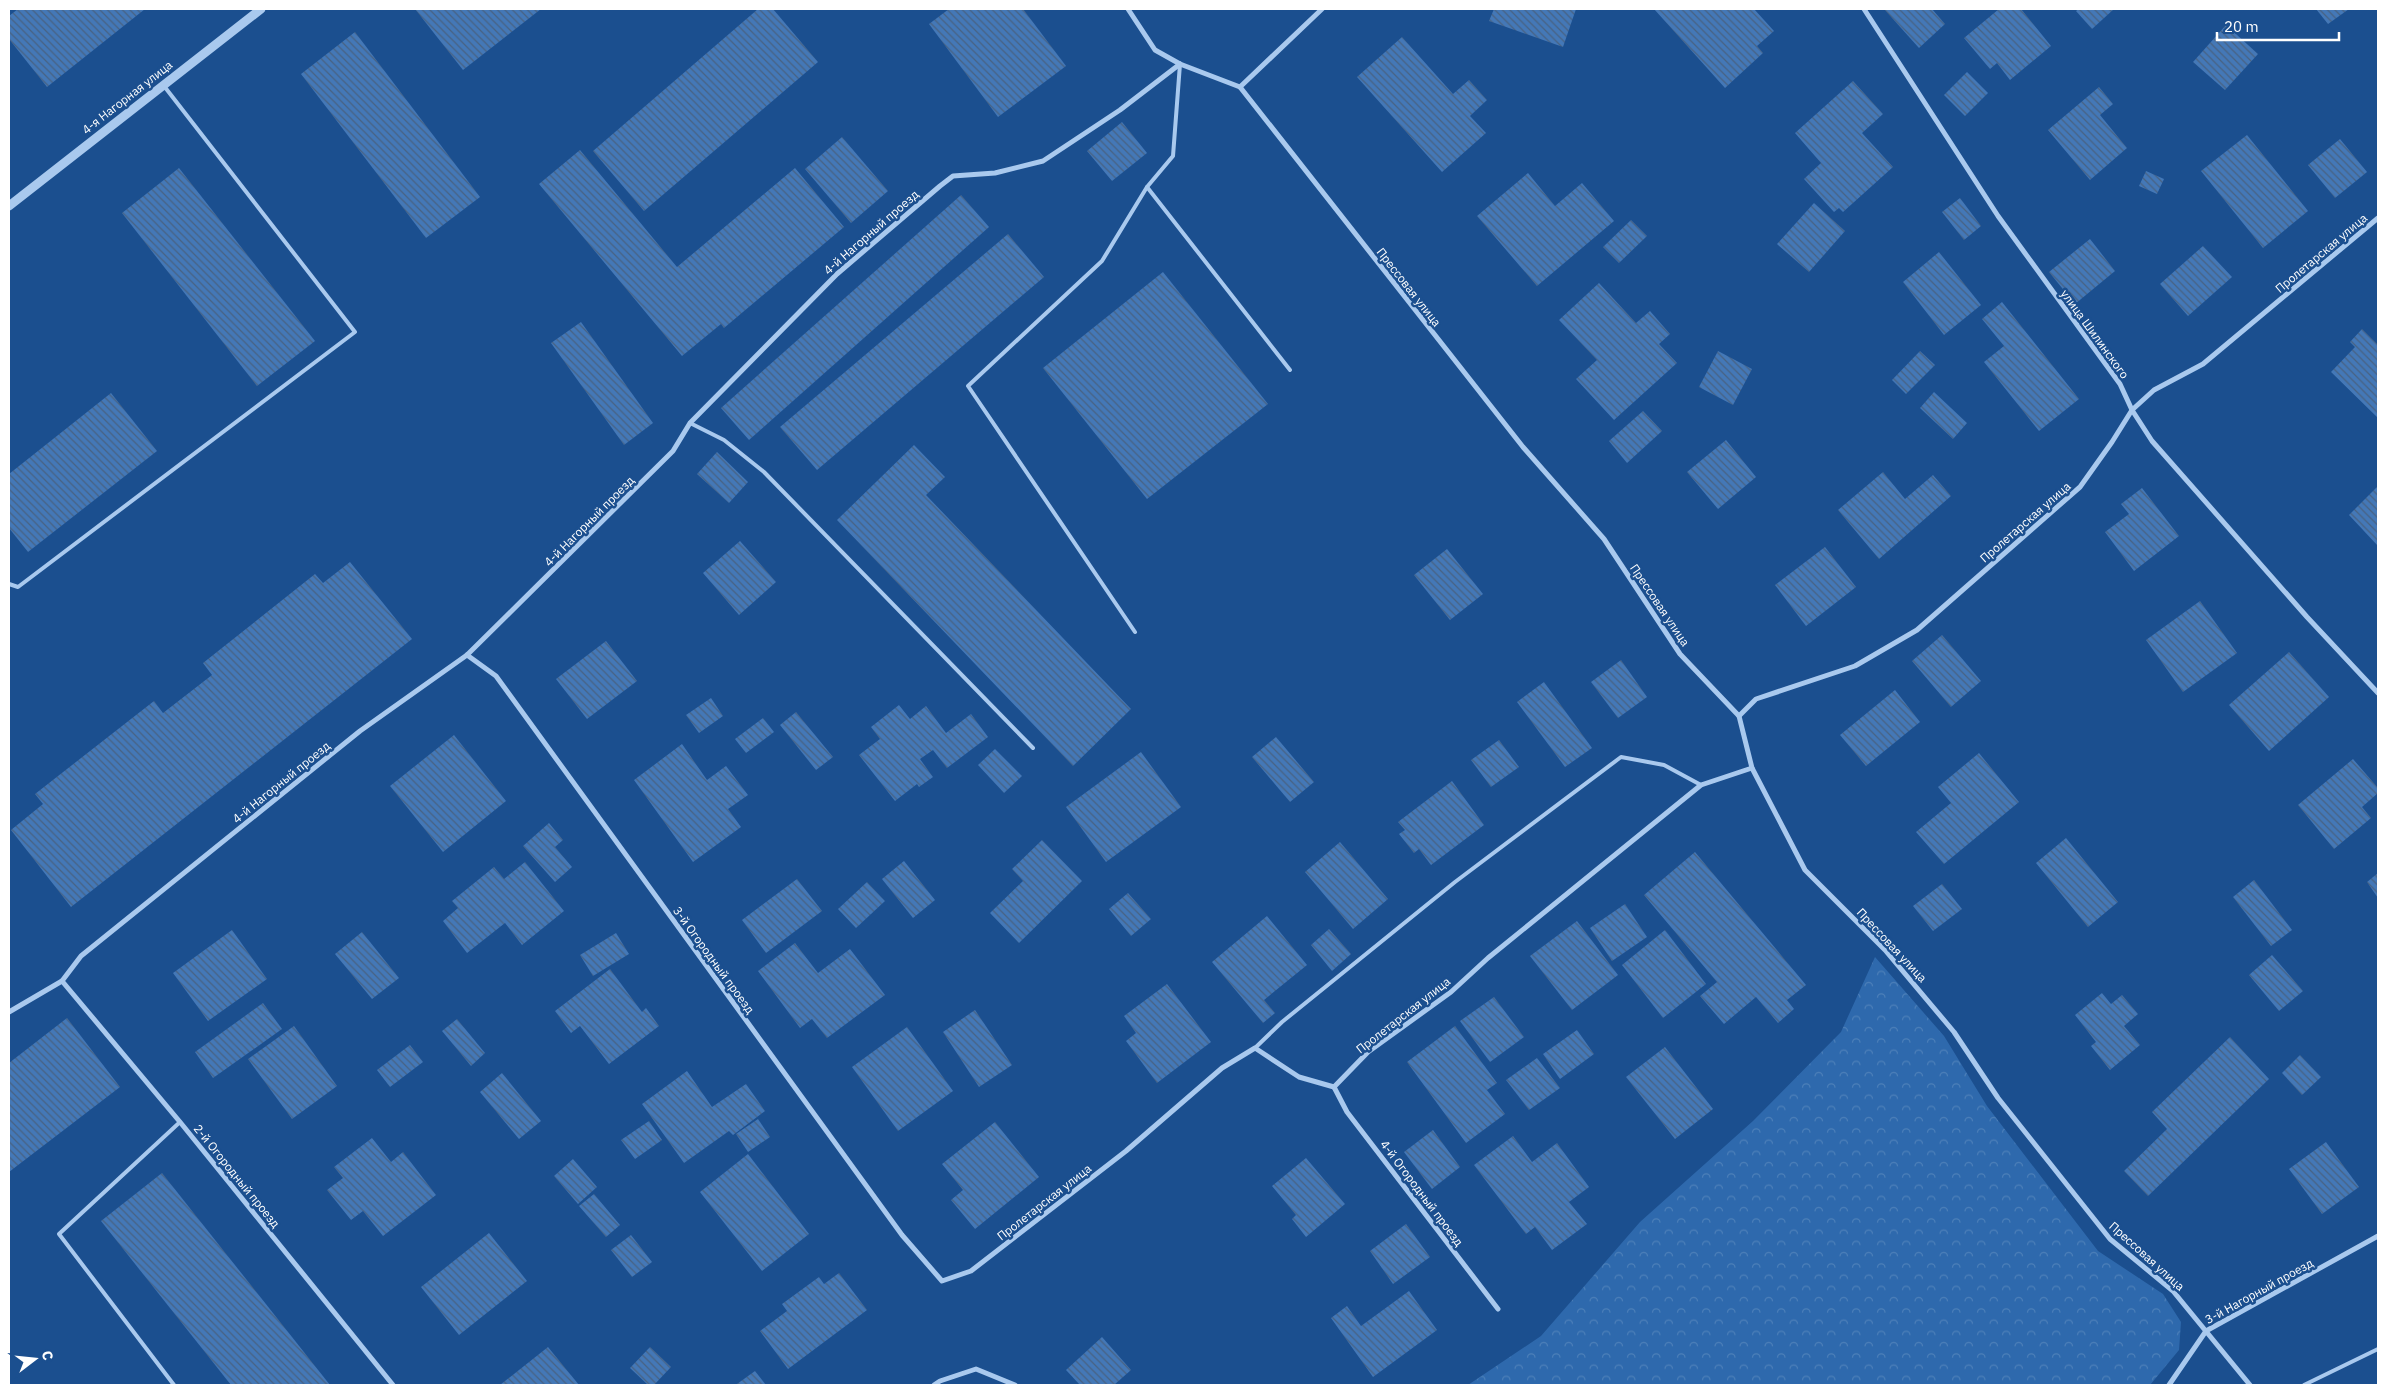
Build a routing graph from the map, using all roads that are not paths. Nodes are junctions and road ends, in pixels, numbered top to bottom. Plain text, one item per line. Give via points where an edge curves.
1 (261, 9) edge
2 (1128, 9) edge
3 (1322, 9) edge
4 (1864, 9) edge
5 (1180, 64) junction
6 (163, 85) junction
7 (1240, 87) junction
8 (1147, 187) junction
9 (9, 206) edge
10 (2378, 218) edge
11 (1290, 370) dead end
12 (2132, 410) junction
13 (690, 423) junction
14 (9, 584) edge
15 (1136, 632) dead end
16 (467, 655) junction
17 (2378, 692) edge
18 (1739, 716) junction
19 (1033, 748) dead end
20 (1752, 768) junction
21 (1701, 785) junction
22 (62, 981) junction
23 (9, 1012) edge
24 (1255, 1048) junction
25 (1334, 1087) junction
26 (180, 1122) junction
27 (2378, 1236) edge
28 (942, 1281) joint
29 (1498, 1309) dead end
30 (2206, 1331) junction
31 (2378, 1349) edge
32 (174, 1385) edge
33 (393, 1385) edge
34 (934, 1385) edge
35 (1015, 1385) edge
36 (2169, 1385) edge
37 (2250, 1385) edge
38 (2304, 1385) edge

1 - 6 street, 4-я Нагорная улица
2 - 5 street via 1155,50
3 - 7 street
4 - 12 street, улица Шилинского via 1998,216 2120,384
5 - 7 street
5 - 8 lane via 1173,156
5 - 13 street, 4-й Нагорный проезд via 1120,110 1043,161 995,174 953,176 837,274
6 - 9 street, 4-я Нагорная улица
6 - 14 lane via 355,332 18,586
7 - 18 street, Прессовая улица via 1522,447 1604,539 1680,654
8 - 11 lane
8 - 15 lane via 1102,261 968,386
10 - 12 street, Пролетарская улица via 2203,364 2154,390
12 - 17 street, улица Шилинского via 2152,441 2307,617
12 - 18 street, Пролетарская улица via 2080,487 1917,630 1855,666 1756,699
13 - 16 street, 4-й Нагорный проезд via 673,451
13 - 19 lane via 724,440 764,472
16 - 22 street, 4-й Нагорный проезд via 360,731 81,956
16 - 28 street, 3-й Огородный проезд via 496,676 902,1236
18 - 20 street, Прессовая улица
20 - 21 street, Пролетарская улица
20 - 30 street, Прессовая улица via 1805,870 1886,950 1954,1032 1998,1098 2110,1239 2173,1290
21 - 24 lane via 1664,765 1621,758 1448,888 1282,1022
21 - 25 street, Пролетарская улица via 1488,958 1451,992 1368,1052
22 - 23 street, 4-й Нагорный проезд
22 - 26 street, 2-й Огородный проезд
24 - 25 street via 1299,1077
24 - 28 street, Пролетарская улица via 1222,1068 1126,1151 971,1271
25 - 29 street, 4-й Огородный проезд via 1347,1112
26 - 32 lane via 59,1234
26 - 33 street, 2-й Огородный проезд
27 - 30 street, 3-й Нагорный проезд
30 - 36 street, 3-й Нагорный проезд
30 - 37 street, Прессовая улица
31 - 38 lane
34 - 35 street via 976,1369

